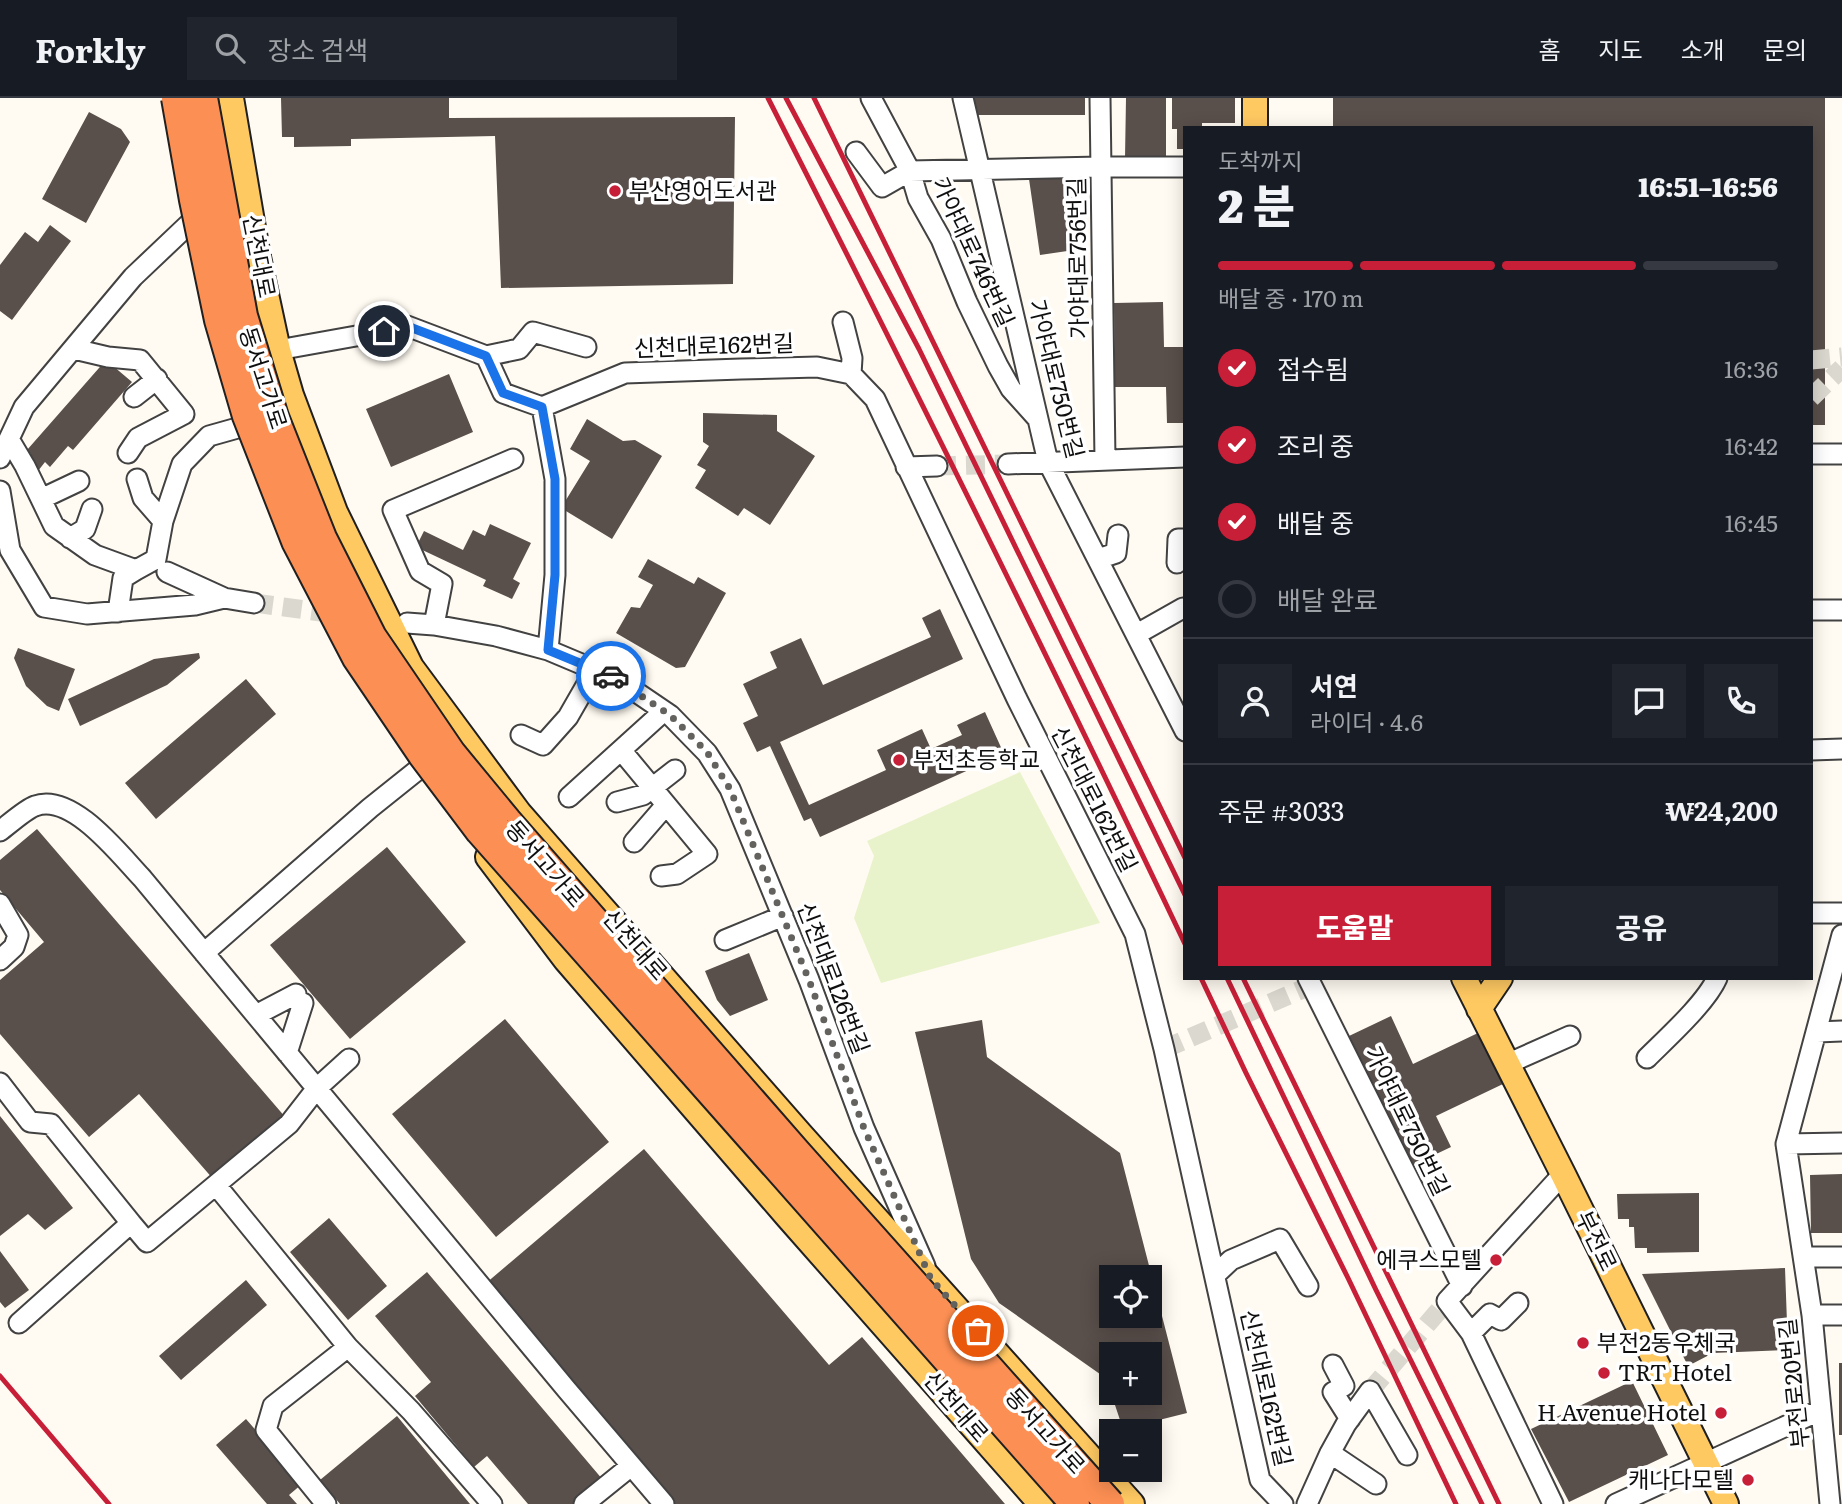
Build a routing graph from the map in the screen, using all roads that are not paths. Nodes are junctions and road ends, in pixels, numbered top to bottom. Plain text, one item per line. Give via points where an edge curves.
1 (203, 98) edge
2 (231, 98) edge
3 (871, 98) edge
4 (963, 98) edge
5 (1100, 98) edge
6 (1255, 98) edge
7 (168, 99) edge
8 (1255, 126) edge
9 (856, 152) dead end
10 (1101, 167) junction
11 (1183, 167) edge
12 (979, 169) junction
13 (910, 171) junction
14 (191, 222) junction
15 (843, 322) dead end
16 (586, 346) dead end
17 (74, 349) junction
18 (278, 350) junction
19 (486, 356) junction
20 (851, 374) junction
21 (157, 379) junction
22 (134, 397) dead end
23 (542, 407) junction
24 (1039, 420) junction
25 (241, 427) junction
26 (9, 439) junction
27 (128, 453) dead end
28 (1813, 454) edge
29 (1842, 454) edge
30 (1183, 457) edge
31 (0, 458) edge
32 (513, 459) dead end
33 (1105, 460) junction
34 (1048, 462) junction
35 (1008, 464) tunnel mouth
36 (937, 466) tunnel mouth
37 (906, 467) junction
38 (137, 479) dead end
39 (79, 481) dead end
40 (0, 491) edge
41 (41, 499) junction
42 (92, 509) dead end
43 (163, 521) junction
44 (1118, 535) dead end
45 (70, 538) junction
46 (1183, 539) edge
47 (1098, 559) junction
48 (1177, 562) dead end
49 (136, 570) junction
50 (167, 572) dead end
51 (224, 598) junction
52 (254, 603) tunnel mouth
53 (1183, 608) dead end
54 (1813, 610) edge
55 (1842, 610) edge
56 (118, 612) junction
57 (407, 623) dead end
58 (434, 625) junction
59 (1136, 634) junction
60 (548, 650) junction
61 (595, 670) junction
62 (664, 710) junction
63 (1183, 723) edge
64 (522, 735) dead end
65 (1842, 749) edge
66 (621, 750) junction
67 (1813, 750) edge
68 (420, 768) junction
69 (675, 770) dead end
70 (572, 787) dead end
71 (651, 788) junction
72 (617, 802) dead end
73 (666, 805) junction
74 (0, 831) edge
75 (634, 842) dead end
76 (661, 876) dead end
77 (0, 904) edge
78 (1813, 913) edge
79 (1842, 913) edge
80 (783, 916) junction
81 (1842, 935) edge
82 (724, 940) dead end
83 (204, 953) junction
84 (0, 960) edge
85 (1315, 980) edge
86 (1465, 980) edge
87 (1499, 980) edge
88 (1716, 980) edge
89 (1479, 1009) junction
90 (256, 1015) junction
91 (1842, 1031) edge
92 (1817, 1032) junction
93 (1570, 1036) dead end
94 (287, 1053) junction
95 (1647, 1058) dead end
96 (349, 1059) dead end
97 (1507, 1064) junction
98 (0, 1083) edge
99 (317, 1088) junction
100 (1842, 1143) edge
101 (1786, 1144) junction
102 (1563, 1174) junction
103 (216, 1185) junction
104 (131, 1223) junction
105 (1804, 1257) junction
106 (1842, 1257) edge
107 (1215, 1275) junction
108 (931, 1279) junction
109 (1308, 1286) dead end
110 (1462, 1286) junction
111 (1518, 1303) dead end
112 (1812, 1315) junction
113 (1842, 1315) edge
114 (19, 1323) dead end
115 (1471, 1333) junction
116 (348, 1347) junction
117 (1333, 1365) dead end
118 (1821, 1410) junction
119 (1350, 1419) junction
120 (1330, 1453) junction
121 (1407, 1455) dead end
122 (1705, 1463) junction
123 (631, 1466) junction
124 (1835, 1473) edge
125 (1376, 1484) dead end
126 (326, 1504) edge
127 (492, 1504) edge
128 (584, 1504) edge
129 (664, 1504) edge
130 (1041, 1504) edge
131 (1075, 1504) edge
132 (1110, 1504) edge
133 (1132, 1504) edge
134 (1283, 1504) edge
135 (1307, 1504) edge
136 (1553, 1504) edge
137 (1616, 1504) edge
138 (1726, 1504) edge
139 (1830, 1504) edge

1 - 132 highway, 동서고가로, bridge via 243,316 274,417 322,538 372,637 451,752 516,831
2 - 18 main road, 신천대로
3 - 13 street, 가야대로746번길
4 - 12 street, 가야대로750번길
5 - 10 street, 가야대로756번길
6 - 8 main road
7 - 14 main road, 신천대로
7 - 131 highway, 동서고가로, bridge via 219,320 247,416 296,541 357,658 480,831
9 - 13 street via 882,187
10 - 11 street
10 - 12 street
10 - 33 street, 가야대로756번길
12 - 13 street
12 - 24 street, 가야대로750번길
13 - 24 street, 가야대로746번길 via 918,198 998,366 1011,389
14 - 17 street via 133,277
14 - 25 main road, 신천대로 via 212,330
15 - 20 street
16 - 19 street via 533,332 519,349
17 - 21 street via 140,360
17 - 26 street via 24,407
18 - 19 street via 407,326
18 - 108 main road, 신천대로 via 335,512 411,667 519,813
19 - 23 street via 503,393
20 - 23 street, 신천대로162번길 via 817,367 625,373
20 - 37 street, 신천대로162번길 via 875,399
21 - 22 street
21 - 27 street via 184,414 138,438
23 - 60 street via 555,479 555,575
24 - 34 street, 가야대로750번길
25 - 43 street via 209,436 182,464
25 - 68 main road, 신천대로 via 286,547 327,626 370,701
26 - 31 street
26 - 41 street
28 - 29 street
30 - 33 street
32 - 58 street via 393,509 420,571 442,584
33 - 34 street
34 - 35 street
34 - 47 street, 가야대로750번길
36 - 37 street
37 - 107 street, 신천대로162번길 via 1135,934
38 - 43 street via 144,498
39 - 41 street
40 - 56 street via 10,551 44,607 87,614
41 - 45 street via 54,526
42 - 45 street via 85,529
43 - 49 street via 156,559
44 - 47 street via 1116,553
45 - 49 street via 95,555
46 - 48 street via 1178,539
47 - 59 street, 가야대로750번길
49 - 56 street via 123,578
50 - 51 street
51 - 52 street
51 - 56 street
53 - 59 street
54 - 55 street
57 - 58 street, 신천대로126번길
58 - 60 street, 신천대로126번길
59 - 63 street, 가야대로750번길
60 - 61 street, 신천대로126번길
61 - 62 street, 신천대로126번길
61 - 64 street via 568,717 543,745
62 - 66 street
62 - 80 street, 신천대로126번길 via 707,752 730,789
65 - 67 street
66 - 70 street
66 - 71 street
68 - 83 street
68 - 130 main road, 신천대로 via 566,960
69 - 71 street
71 - 72 street
71 - 73 street
73 - 75 street
73 - 76 street via 707,854 677,874
74 - 83 street via 35,806 68,808 98,830
77 - 84 street via 18,935 14,947
78 - 79 street
80 - 82 street
80 - 108 street, 신천대로126번길 via 864,1128
81 - 92 street, 부전로20번길
83 - 90 street
85 - 110 street, 가야대로750번길
86 - 89 main road, 부전로
87 - 89 main road
88 - 95 street
89 - 97 main road, 부전로
90 - 94 street
90 - 94 street via 299,999
91 - 92 street
92 - 101 street, 부전로20번길
93 - 97 street
94 - 99 street
96 - 99 street
97 - 102 main road, 부전로
98 - 104 street via 30,1122 51,1124
99 - 103 street via 289,1124
99 - 123 street
100 - 101 street
101 - 105 street, 부전로20번길
102 - 110 street
102 - 122 main road, 부전로
103 - 104 street via 147,1242
103 - 116 street
104 - 114 street
105 - 106 street
105 - 112 street, 부전로20번길
107 - 109 street via 1231,1260 1280,1239
107 - 134 street, 신천대로162번길 via 1260,1480
108 - 133 main road, 신천대로
110 - 115 street via 1447,1301
111 - 115 street via 1501,1321 1490,1314
112 - 113 street
112 - 118 street, 부전로20번길
115 - 136 street
116 - 126 street via 273,1406 266,1430
116 - 127 street
117 - 119 street via 1344,1386 1333,1392
118 - 122 street
118 - 124 street, 부전로20번길
119 - 120 street
119 - 121 street via 1370,1391
120 - 125 street
120 - 135 street
122 - 137 street
122 - 138 main road, 부전로
123 - 128 street
123 - 129 street
124 - 139 street, 부전로20번길

